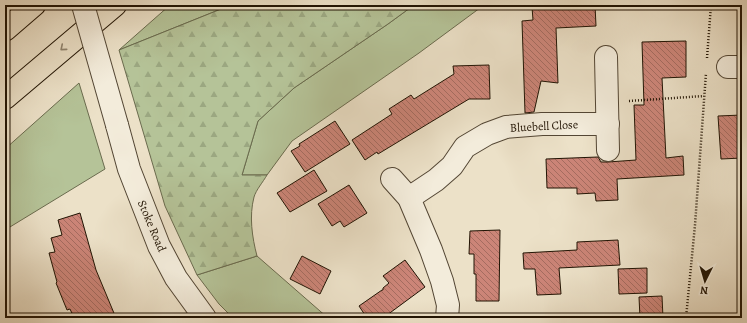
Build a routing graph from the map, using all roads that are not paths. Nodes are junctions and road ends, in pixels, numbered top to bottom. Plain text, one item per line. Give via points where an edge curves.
1 (34, 5) edge
2 (83, 5) edge
3 (115, 5) edge
4 (5, 30) edge
5 (606, 57) dead end
6 (5, 98) edge
7 (608, 124) junction
8 (608, 150) dead end
9 (392, 179) dead end
10 (409, 198) junction
11 (205, 318) edge
12 (447, 318) edge

1 - 4 highway
2 - 11 street, Stoke Road, bridge via 129,169 159,246 176,278
3 -> 6 highway
5 - 7 street
7 - 8 street
7 - 10 street, Bluebell Close via 542,124 506,127 487,134 464,147 452,166
9 - 10 street
10 - 12 street via 442,281 448,304

